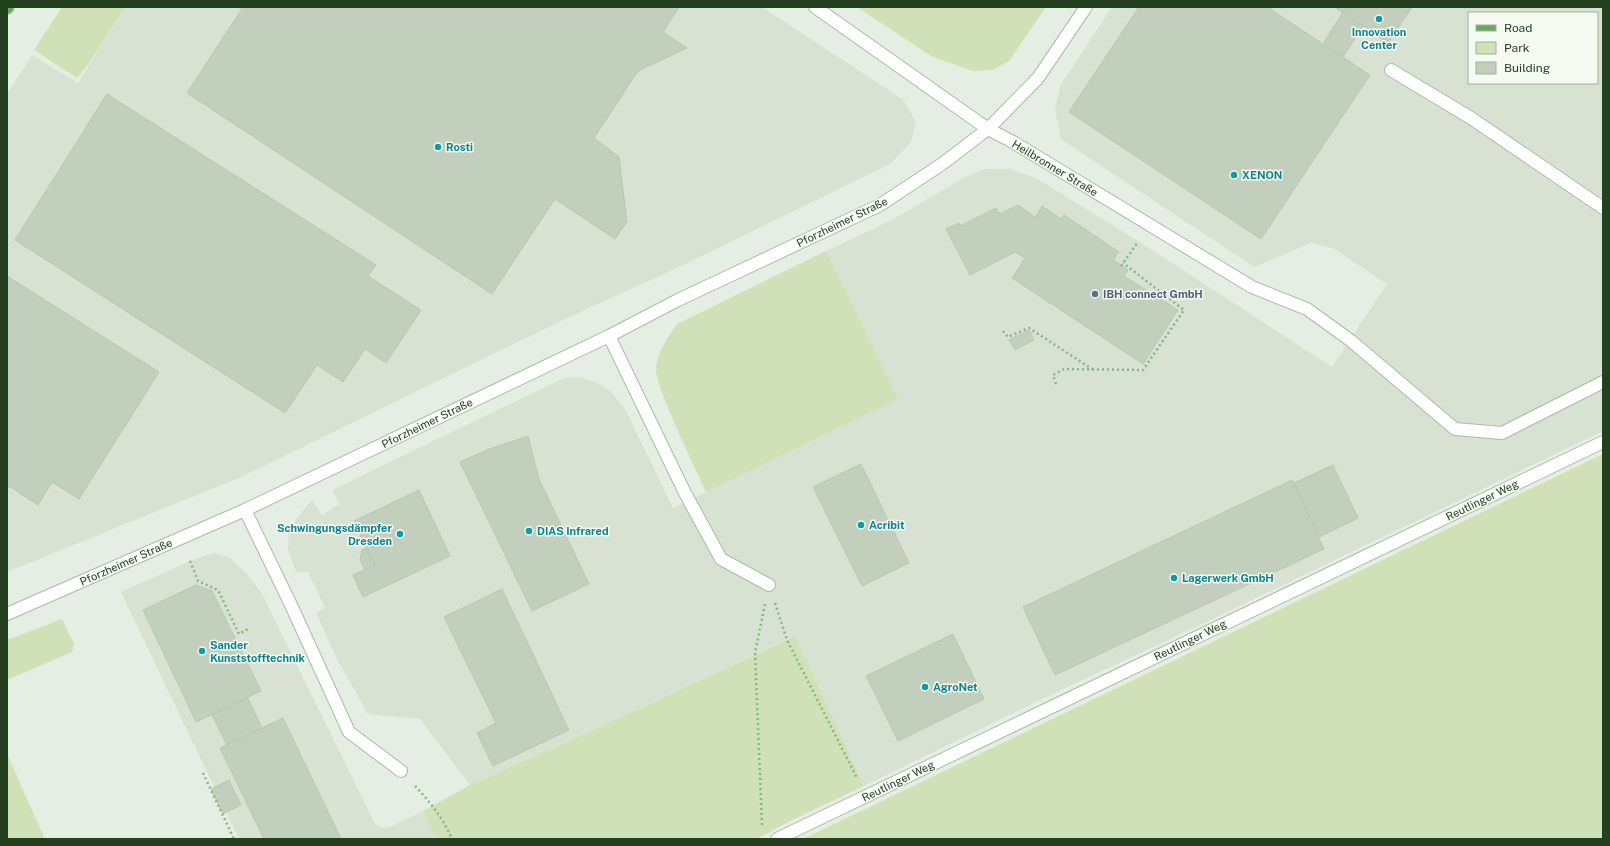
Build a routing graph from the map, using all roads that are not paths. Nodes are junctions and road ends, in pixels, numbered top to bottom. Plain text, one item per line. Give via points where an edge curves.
1 (816, 7) edge
2 (1086, 7) edge
3 (1390, 70) dead end
4 (988, 129) junction
5 (1603, 208) edge
6 (609, 336) junction
7 (1603, 382) edge
8 (1603, 442) edge
9 (245, 510) junction
10 (769, 586) road end
11 (7, 614) edge
12 (402, 771) road end
13 (778, 839) edge

1 - 4 street, Heilbronner Straße
2 - 4 street, Pforzheimer Straße via 1038,78
3 - 5 street via 1471,118
4 - 6 street, Pforzheimer Straße via 942,164 880,205 678,300
4 - 7 street, Heilbronner Straße via 1252,287 1307,309 1350,340 1455,429 1502,433
6 - 9 street, Pforzheimer Straße
6 - 10 street via 720,559
8 - 13 street, Reutlinger Weg
9 - 11 street, Pforzheimer Straße
9 - 12 street via 349,732

